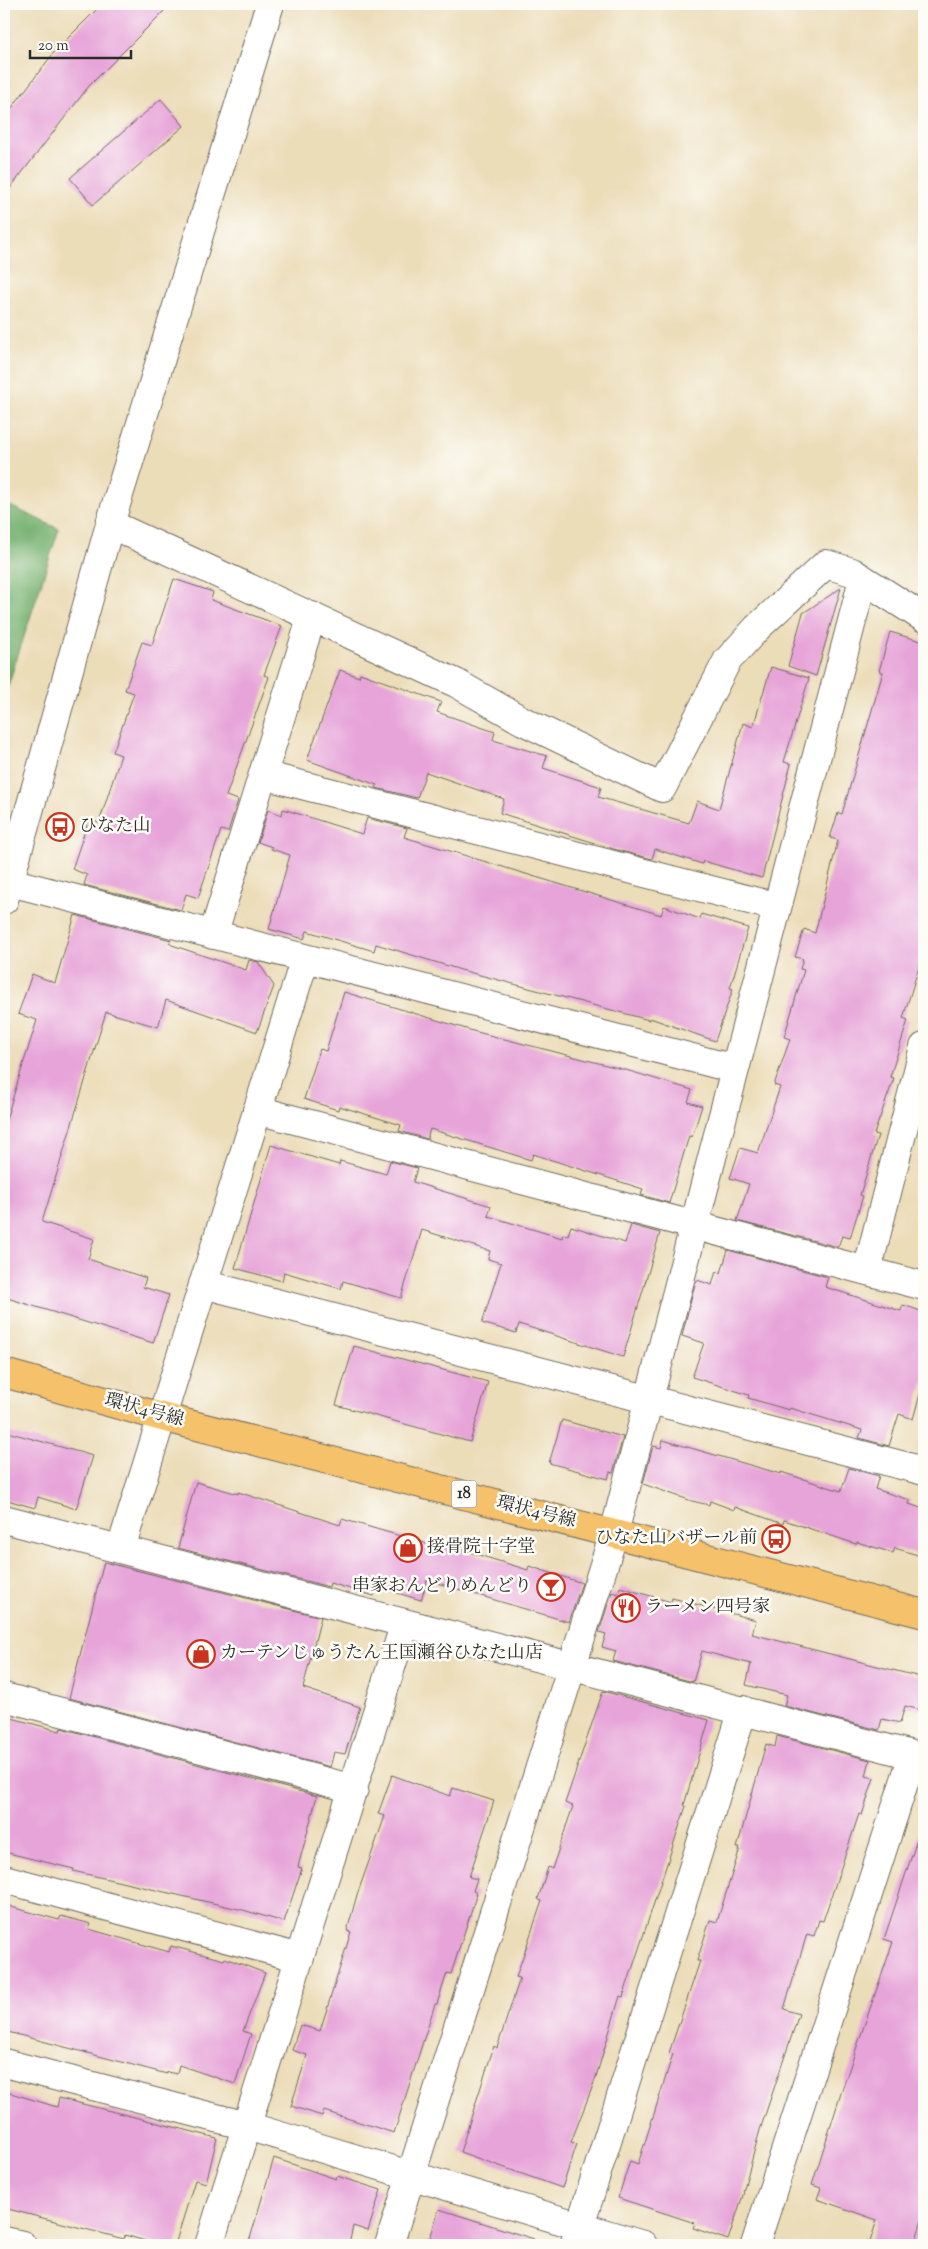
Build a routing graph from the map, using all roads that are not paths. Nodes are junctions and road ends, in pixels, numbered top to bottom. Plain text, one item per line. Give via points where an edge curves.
1 (270, 4) edge
2 (110, 524) junction
3 (863, 578) junction
4 (312, 616) junction
5 (924, 618) edge
6 (263, 775) junction
7 (7, 891) edge
8 (777, 907) junction
9 (213, 935) junction
10 (305, 958) junction
11 (924, 1047) edge
12 (735, 1069) junction
13 (257, 1110) junction
14 (694, 1225) junction
15 (866, 1271) junction
16 (203, 1284) junction
17 (924, 1286) edge
18 (4, 1373) edge
19 (648, 1399) junction
20 (162, 1417) junction
21 (924, 1471) edge
22 (4, 1519) edge
23 (614, 1533) junction
24 (121, 1548) junction
25 (924, 1614) edge
26 (405, 1623) junction
27 (572, 1665) junction
28 (4, 1697) edge
29 (743, 1710) junction
30 (918, 1756) edge
31 (354, 1789) junction
32 (4, 1879) edge
33 (300, 1958) junction
34 (4, 2064) edge
35 (247, 2126) junction
36 (411, 2176) junction
37 (578, 2236) edge
38 (4, 2241) edge
39 (22, 2245) edge
40 (210, 2245) edge
41 (389, 2245) edge
42 (643, 2245) edge
43 (755, 2245) edge

1 - 2 street
2 - 4 street
2 - 7 street
3 - 4 street via 826,564 758,628 727,662 662,788 523,721 456,683
3 - 5 street
3 - 8 street
4 - 6 street
6 - 8 street
6 - 9 street
7 - 9 street
8 - 12 street
9 - 10 street
10 - 12 street
10 - 13 street
11 - 15 street
12 - 14 street
13 - 14 street
13 - 16 street
14 - 15 street
14 - 19 street
15 - 17 street
16 - 19 street
16 - 20 street
18 - 20 main road, 環状4号線 / 18
19 - 21 street
19 - 23 street
20 - 23 main road, 環状4号線 / 18
20 - 24 street
22 - 24 street
23 - 25 main road, 環状4号線 / 18
23 - 27 street
24 - 26 street
26 - 27 street
26 - 31 street
27 - 29 street
27 - 36 street
28 - 31 street
29 - 30 street
29 - 37 street
30 - 43 street
31 - 33 street
32 - 33 street
33 - 35 street
34 - 35 street
35 - 36 street
35 - 40 street
36 - 37 street
36 - 41 street
37 - 42 street
38 - 39 street

